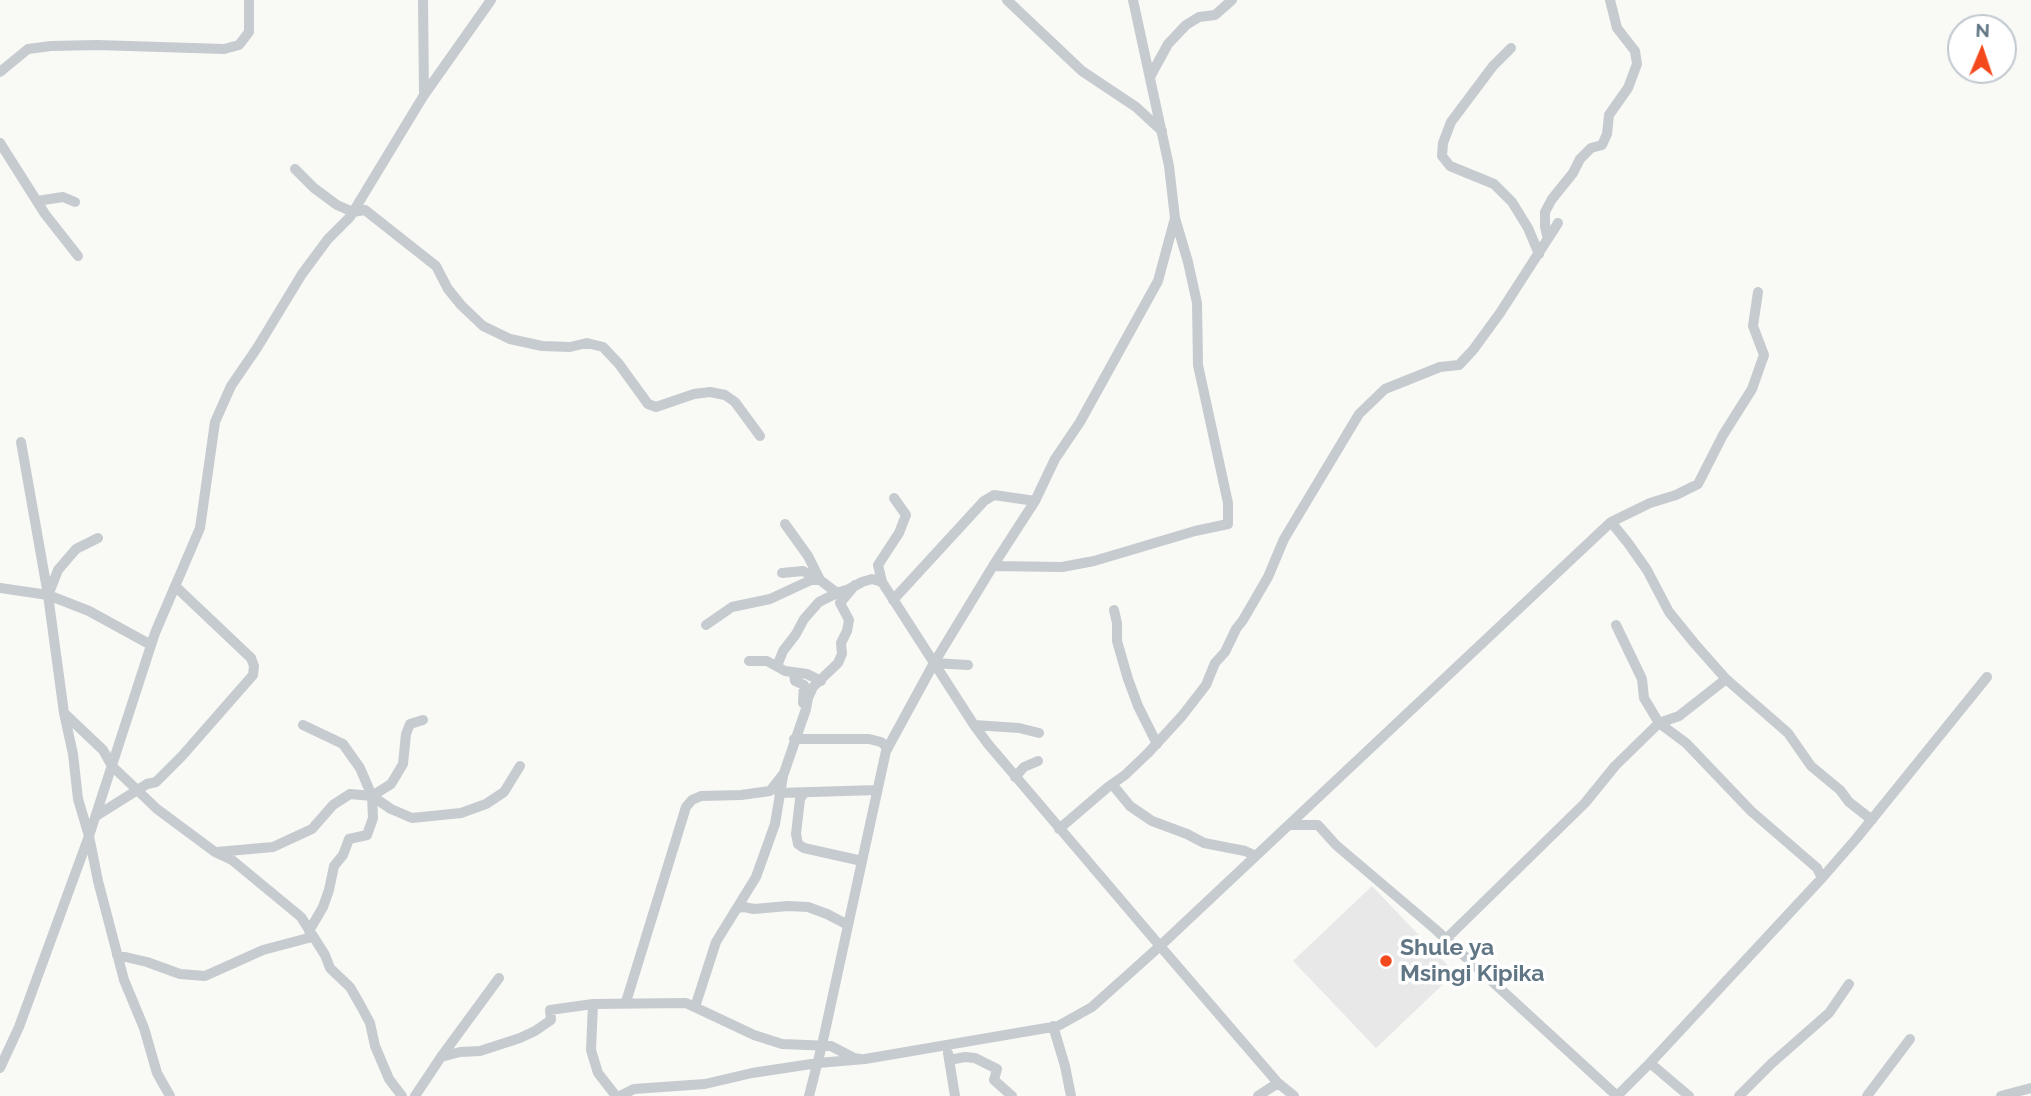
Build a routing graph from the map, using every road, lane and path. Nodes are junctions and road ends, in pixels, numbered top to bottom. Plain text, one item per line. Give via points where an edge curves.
1 (249, 0) edge
2 (423, 0) edge
3 (491, 0) edge
4 (1007, 0) edge
5 (1133, 0) edge
6 (1233, 0) edge
7 (1610, 0) edge
8 (1511, 48) dead end
9 (0, 72) edge
10 (1150, 77) junction
11 (424, 95) junction
12 (1162, 131) junction
13 (0, 143) edge
14 (295, 169) dead end
15 (37, 201) junction
16 (75, 202) dead end
17 (359, 211) junction
18 (1175, 218) junction
19 (1558, 223) dead end
20 (1548, 239) junction
21 (1539, 254) junction
22 (78, 256) dead end
23 (1758, 292) dead end
24 (760, 436) dead end
25 (21, 442) dead end
26 (894, 498) dead end
27 (1035, 500) junction
28 (1611, 522) junction
29 (785, 524) dead end
30 (98, 538) dead end
31 (993, 566) junction
32 (782, 573) dead end
33 (820, 580) junction
34 (882, 582) junction
35 (175, 586) junction
36 (0, 588) edge
37 (48, 595) junction
38 (838, 598) junction
39 (893, 600) junction
40 (1114, 610) dead end
41 (706, 625) dead end
42 (1616, 625) dead end
43 (151, 645) junction
44 (749, 661) dead end
45 (934, 663) junction
46 (968, 665) dead end
47 (777, 666) junction
48 (794, 674) junction
49 (1987, 677) dead end
50 (1726, 679) junction
51 (821, 681) junction
52 (806, 709) junction
53 (64, 713) junction
54 (423, 720) dead end
55 (1659, 723) junction
56 (974, 724) junction
57 (303, 725) dead end
58 (1039, 733) dead end
59 (794, 739) junction
60 (1157, 744) junction
61 (888, 748) junction
62 (1038, 761) dead end
63 (112, 766) junction
64 (520, 766) dead end
65 (784, 773) junction
66 (1015, 776) junction
67 (1112, 784) junction
68 (137, 789) junction
69 (877, 790) junction
70 (779, 793) junction
71 (804, 793) junction
72 (372, 796) junction
73 (95, 817) junction
74 (1872, 820) junction
75 (1291, 825) junction
76 (1059, 829) junction
77 (89, 836) junction
78 (215, 852) junction
79 (1256, 856) junction
80 (862, 861) junction
81 (1822, 877) junction
82 (737, 908) junction
83 (848, 926) junction
84 (311, 934) junction
85 (1446, 939) junction
86 (1160, 946) junction
87 (117, 955) junction
88 (499, 978) dead end
89 (1849, 985) dead end
90 (626, 1002) junction
91 (593, 1004) junction
92 (695, 1007) junction
93 (1053, 1026) junction
94 (1910, 1039) dead end
95 (947, 1044) junction
96 (822, 1045) junction
97 (441, 1057) junction
98 (865, 1059) junction
99 (949, 1060) junction
100 (818, 1063) junction
101 (1650, 1063) junction
102 (0, 1068) edge
103 (1278, 1083) junction
104 (2031, 1088) edge
105 (638, 1093) edge
106 (170, 1096) edge
107 (402, 1096) edge
108 (415, 1096) edge
109 (618, 1096) edge
110 (809, 1096) edge
111 (955, 1096) edge
112 (1012, 1096) edge
113 (1071, 1096) edge
114 (1258, 1096) edge
115 (1294, 1096) edge
116 (1617, 1096) edge
117 (1689, 1096) edge
118 (1739, 1096) edge
119 (1867, 1096) edge
120 (2001, 1096) edge

1 - 9 street via 248,32 239,45 224,49 51,46 27,49
2 - 11 street
3 - 11 street
4 - 12 street via 1082,71 1136,107
5 - 10 street
6 - 10 street via 1215,15 1185,25
7 - 20 street via 1617,28 1635,51 1637,64 1628,89 1609,115 1602,145 1580,159 1545,212
8 - 21 street via 1451,122 1442,156 1450,166 1494,184 1528,228
10 - 12 street
11 - 17 street via 363,196
12 - 18 street
13 - 15 street
14 - 17 street via 337,205
15 - 16 street via 63,197
15 - 22 street
17 - 24 street via 436,266 448,289 483,326 510,339 542,346 586,343 603,347 648,404 656,407 694,394 725,395
17 - 35 street via 328,239 302,274 230,386 215,422 200,527
18 - 27 street via 1158,281
18 - 31 street via 1197,303 1198,365 1228,503 1228,524 1062,567
19 - 20 street
20 - 21 street
21 - 60 street via 1459,365 1440,367 1385,389 1359,414 1283,538 1268,577 1206,685
23 - 28 street via 1752,326 1764,355 1752,389 1698,484
25 - 37 street
26 - 34 street via 906,515 878,565
27 - 31 street
27 - 39 street via 993,495 984,501
28 - 50 street via 1647,570 1670,612
28 - 75 street
29 - 33 street
30 - 37 street via 76,549 58,570
31 - 45 street
32 - 33 street via 803,571
33 - 38 street
33 - 41 street via 732,607
34 - 38 street via 872,579 855,585
34 - 39 street
35 - 43 street
35 - 68 street via 251,658 253,675 156,782
36 - 37 street
37 - 43 street via 89,611
37 - 53 street
38 - 47 street via 819,602
38 - 51 street via 849,620 847,631 838,663
39 - 45 street
40 - 60 street via 1128,679
42 - 55 street via 1642,679 1644,698
43 - 63 street
44 - 47 street
45 - 46 street
45 - 56 street
45 - 61 street
47 - 48 street
48 - 51 street
48 - 52 street via 795,681 804,685
49 - 74 street
50 - 55 street via 1679,716
50 - 74 street via 1787,733 1811,766
51 - 52 street via 813,687
52 - 59 street
53 - 63 street via 103,750
53 - 77 street
54 - 72 street via 410,724 403,764 391,785
55 - 81 street via 1686,743
55 - 85 street
56 - 58 street
56 - 66 street
57 - 72 street via 343,744
59 - 61 street via 869,739
59 - 65 street
60 - 67 street
61 - 69 street
62 - 66 street
63 - 68 street
63 - 73 street
64 - 72 street via 504,792 461,813 412,818
65 - 70 street
65 - 90 street via 770,790 701,796 686,807
66 - 76 street
67 - 76 street
67 - 79 street via 1130,806 1152,821 1204,843
68 - 73 street
68 - 78 street
69 - 71 street
69 - 80 street
70 - 71 street
70 - 82 street via 775,824 756,877
71 - 80 street via 798,844
72 - 78 street via 350,794 312,829 273,847
72 - 84 street via 373,818 367,835 349,839 334,866
73 - 77 street
74 - 81 street
75 - 79 street
75 - 85 street via 1318,825
76 - 86 street
77 - 87 street
77 - 102 street
78 - 84 street via 232,860 301,917
79 - 86 street
80 - 83 street
81 - 101 street
82 - 83 street via 808,907
82 - 92 street via 716,942
83 - 96 street
84 - 87 street via 205,976 180,974
84 - 107 street via 330,968 362,1007 374,1046
85 - 116 street
86 - 93 street via 1092,1007
86 - 103 street
87 - 106 street
88 - 97 street
89 - 118 street via 1829,1013
90 - 91 street
90 - 92 street
91 - 97 street via 550,1010 551,1020 520,1038 480,1052
91 - 109 street via 591,1050 598,1073
92 - 96 street via 782,1044
93 - 95 street
93 - 113 street
94 - 119 street
95 - 98 street
95 - 99 street
96 - 98 street
96 - 100 street
97 - 108 street
98 - 100 street
99 - 111 street
99 - 112 street via 975,1058 996,1069 994,1080
100 - 105 street
100 - 110 street
101 - 116 street
101 - 117 street
103 - 114 street
103 - 115 street
104 - 120 street
105 - 109 street

